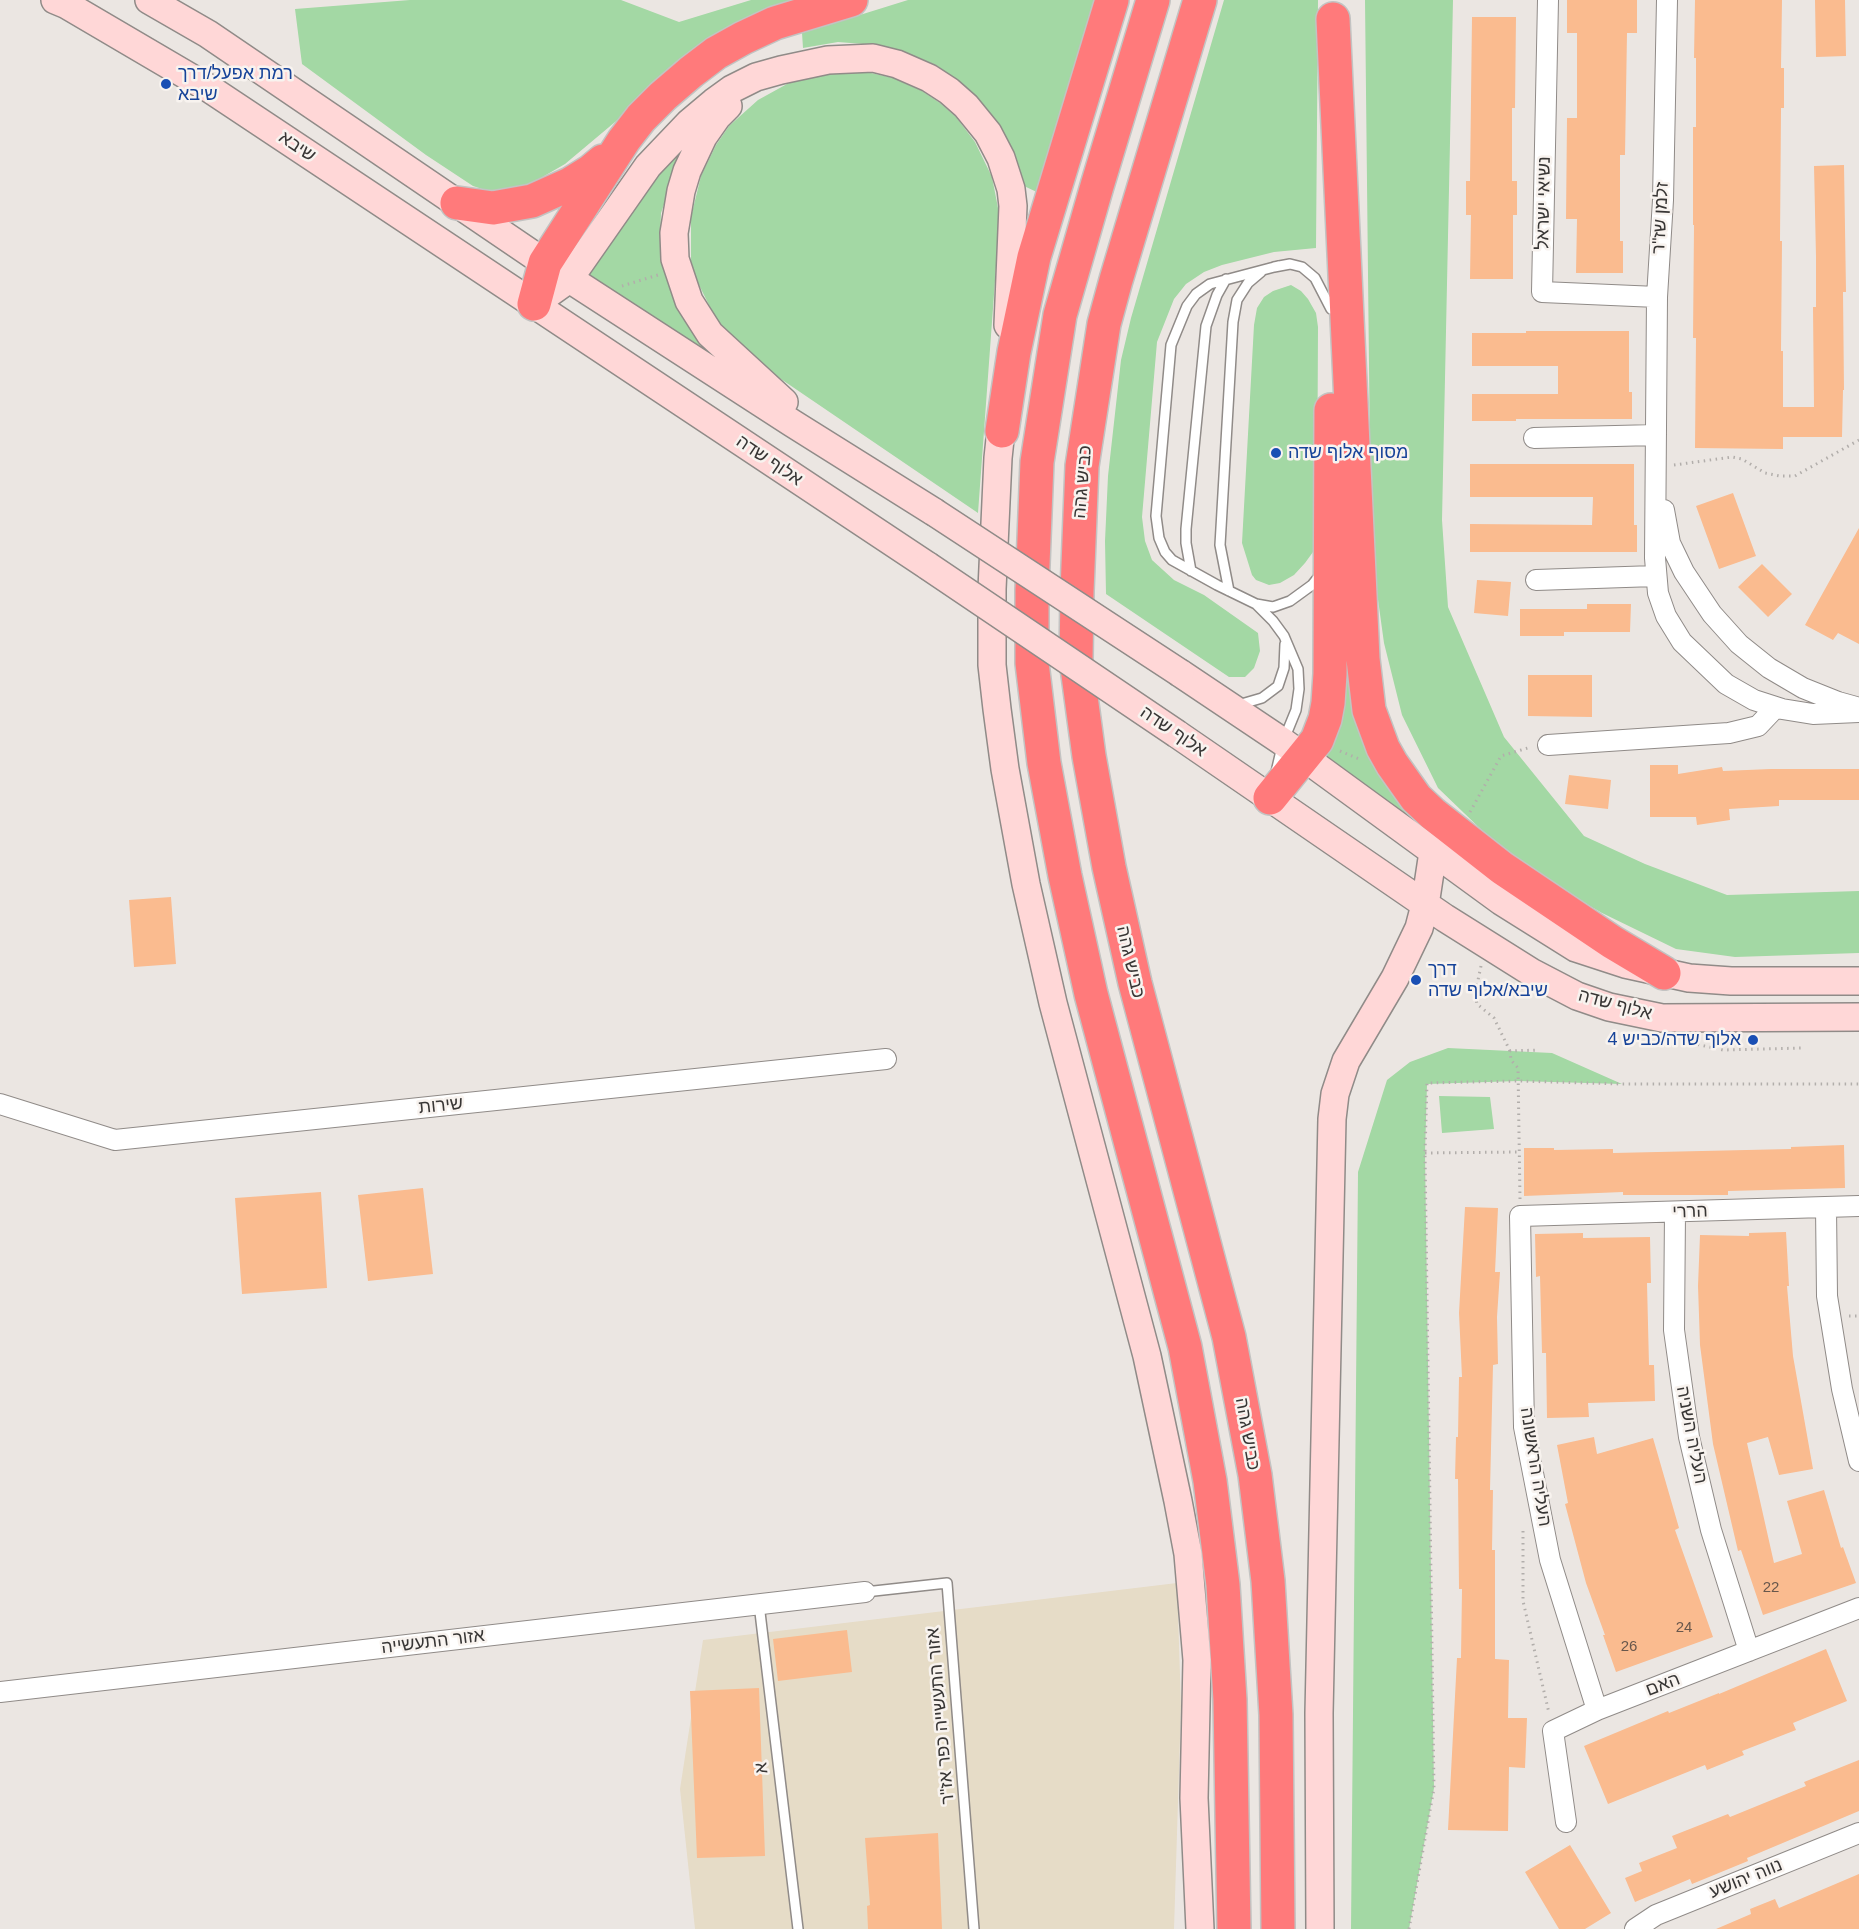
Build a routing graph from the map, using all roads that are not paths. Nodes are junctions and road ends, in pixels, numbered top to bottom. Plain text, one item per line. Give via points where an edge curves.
1 (55, 0) edge
2 (149, 0) edge
3 (851, 0) edge
4 (1112, 0) edge
5 (1153, 0) edge
6 (1200, 0) edge
7 (1548, 0) edge
8 (1666, 0) edge
9 (1333, 10) edge
10 (781, 69) junction
11 (624, 141) junction
12 (457, 203) junction
13 (1278, 266) junction
14 (557, 271) junction
15 (1226, 279) junction
16 (1657, 297) junction
17 (534, 304) junction
18 (1331, 309) junction
19 (1002, 431) junction
20 (1656, 435) junction
21 (1534, 438) dead end
22 (846, 456) junction
23 (1330, 557) junction
24 (1191, 571) junction
25 (1655, 576) junction
26 (1536, 580) dead end
27 (1229, 591) junction
28 (1256, 604) junction
29 (1284, 636) junction
30 (1224, 704) junction
31 (1776, 707) junction
32 (1859, 710) edge
33 (1548, 745) road end
34 (1301, 746) junction
35 (1270, 798) junction
36 (1432, 852) junction
37 (1425, 905) junction
38 (1462, 929) junction
39 (1664, 973) junction
40 (1395, 978) junction
41 (1859, 981) edge
42 (1859, 1017) edge
43 (886, 1059) dead end
44 (0, 1104) edge
45 (1859, 1206) edge
46 (1826, 1207) junction
47 (1674, 1213) junction
48 (1521, 1216) joint
49 (1859, 1461) edge
50 (865, 1592) joint
51 (759, 1604) junction
52 (1859, 1608) edge
53 (1749, 1651) junction
54 (0, 1692) edge
55 (1597, 1710) junction
56 (1566, 1822) dead end
57 (1859, 1833) edge
58 (798, 1929) edge
59 (974, 1929) edge
60 (1200, 1929) edge
61 (1234, 1929) edge
62 (1278, 1929) edge
63 (1320, 1929) edge
64 (1635, 1929) edge

1 - 17 main road, שיבא via 210,88
2 - 12 main road via 208,34
3 - 11 highway via 775,23 716,53 663,96
4 - 19 highway via 1034,257
5 - 61 highway via 1060,315 1037,462 1032,663 1044,763 1065,876 1091,994 1185,1347 1210,1482 1223,1585 1230,1700
6 - 62 highway, כביש גהה via 1104,324 1082,466 1077,660 1109,867 1135,983 1229,1337 1255,1475 1272,1645 1278,1777
7 - 16 street, נשיאי ישראל via 1542,292
8 - 16 street, זלמן שז"ר via 1663,200
9 - 18 highway
9 - 39 highway via 1363,659 1369,710 1395,768 1433,814 1493,861
10 - 14 main road via 732,89 689,123
10 - 19 main road via 828,60 873,58 897,64 949,91 988,134 1006,172 1013,207
10 - 22 main road via 733,101 717,117 694,153 681,191 674,233 677,269 689,301 710,334
11 - 12 highway via 591,171 544,197 508,207
11 - 14 highway
12 - 14 main road
13 - 15 lane
13 - 18 lane via 1302,267 1315,278
13 - 27 lane via 1248,283 1237,300 1233,322 1220,545
14 - 17 highway
14 - 22 main road
15 - 24 lane via 1206,326 1186,529
15 - 24 lane via 1196,294 1171,345 1156,516 1165,552
16 - 20 street, זלמן שז"ר
17 - 35 main road, אלוף שדה, bridge
18 - 23 highway
19 - 60 main road via 992,589 992,665 1005,770 1050,992 1147,1356 1188,1554 1197,1660 1194,1798
20 - 21 street
20 - 25 street, זלמן שז"ר
20 - 32 street, זלמן שז"ר via 1670,543 1712,614 1739,644 1769,668 1803,688
22 - 30 main road, bridge
23 - 28 lane via 1312,585 1296,598 1273,607
23 - 34 highway via 1326,719
24 - 27 lane
25 - 26 street
25 - 31 street, זלמן שז"ר via 1666,616 1682,642 1726,684
27 - 28 lane
28 - 29 lane
29 - 30 lane via 1286,656 1278,686 1253,702
29 - 34 lane via 1298,669 1296,710
30 - 34 main road
31 - 32 street, זלמן שז"ר via 1813,714
31 - 33 street via 1758,726 1729,733
34 - 35 highway
34 - 36 main road
35 - 37 main road, אלוף שדה
36 - 37 main road
36 - 39 main road via 1576,948
37 - 38 main road, אלוף שדה
37 - 40 main road via 1419,928
38 - 40 main road via 1446,931 1434,939
38 - 42 main road, אלוף שדה via 1531,972 1577,996 1609,1007 1662,1018
39 - 41 main road via 1731,981
40 - 63 main road via 1347,1061 1335,1094 1332,1119 1319,1713
43 - 44 street, שירות via 115,1140
45 - 46 street, הררי
46 - 47 street, הררי
46 - 49 street via 1827,1296
47 - 48 street, הררי
47 - 53 street, העליה השניה via 1674,1330 1689,1437 1711,1530
48 - 55 street, העליה הראשונה via 1524,1427 1550,1560
50 - 51 street, אזור התעשייה
50 - 59 lane, אזור התעשייה כפר אז"ר via 947,1583
51 - 54 street, אזור התעשייה
51 - 58 lane, א
52 - 53 street, האם
53 - 55 street, האם
55 - 56 street, האם via 1553,1731
57 - 64 street, נווה יהושע via 1656,1915

